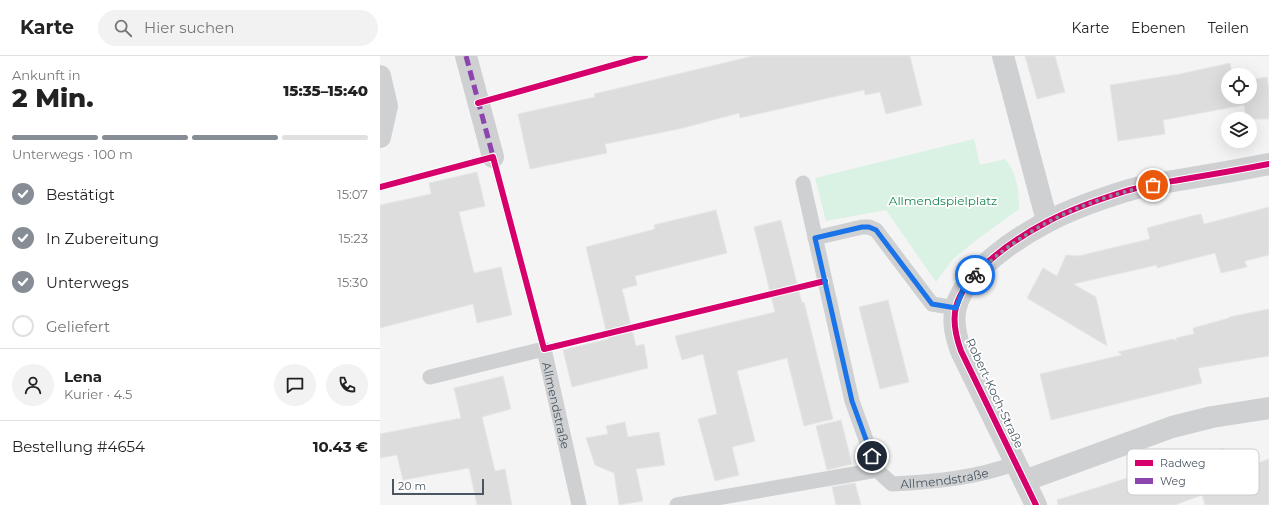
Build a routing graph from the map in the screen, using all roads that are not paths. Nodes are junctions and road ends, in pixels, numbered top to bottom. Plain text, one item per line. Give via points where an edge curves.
1 (466, 56) edge
2 (1003, 56) edge
3 (380, 76) edge
4 (380, 137) edge
5 (493, 157) dead end
6 (1269, 164) edge
7 (803, 184) dead end
8 (1047, 222) junction
9 (815, 238) junction
10 (956, 308) junction
11 (430, 377) dead end
12 (1269, 408) edge
13 (877, 470) junction
14 (1020, 472) junction
15 (579, 505) edge
16 (677, 505) edge
17 (1036, 505) edge

1 - 5 street
2 - 8 street
3 - 4 street via 387,106
6 - 8 street, Robert-Koch-Straße via 1127,191
7 - 9 lane, Allmendstraße
8 - 10 street, Robert-Koch-Straße via 1009,246 975,275 964,287
9 - 10 lane via 862,227 876,230 932,304
9 - 13 lane, Allmendstraße via 852,401
10 - 14 street, Robert-Koch-Straße via 955,333 961,351
11 - 15 lane, Allmendstraße via 544,349
12 - 14 street via 1212,417
13 - 14 lane, Allmendstraße via 892,484 929,482 1001,468
13 - 16 lane
14 - 17 street, Robert-Koch-Straße

